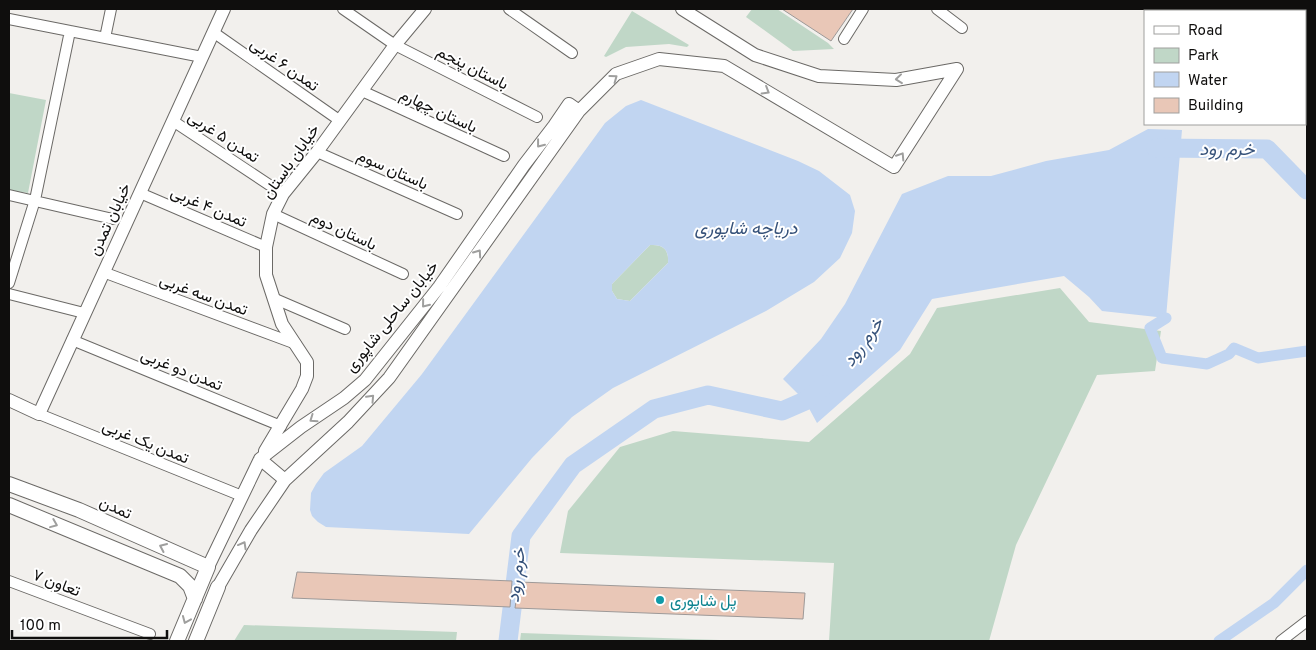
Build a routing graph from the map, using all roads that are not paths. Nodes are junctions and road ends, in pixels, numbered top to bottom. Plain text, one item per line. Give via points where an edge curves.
1 (111, 9) edge
2 (224, 9) edge
3 (343, 9) edge
4 (425, 9) edge
5 (509, 9) edge
6 (682, 9) edge
7 (864, 9) edge
8 (937, 9) edge
9 (9, 20) edge
10 (962, 28) dead end
11 (70, 31) junction
12 (213, 32) junction
13 (104, 38) junction
14 (844, 39) dead end
15 (395, 45) junction
16 (572, 53) dead end
17 (202, 57) junction
18 (362, 91) junction
19 (537, 117) dead end
20 (339, 120) junction
21 (172, 121) junction
22 (317, 152) junction
23 (504, 156) dead end
24 (140, 193) junction
25 (283, 194) junction
26 (9, 195) edge
27 (35, 200) junction
28 (273, 214) junction
29 (457, 214) dead end
30 (113, 220) dead end
31 (266, 247) junction
32 (103, 272) junction
33 (403, 274) dead end
34 (9, 283) edge
35 (444, 290) junction
36 (9, 294) edge
37 (272, 298) junction
38 (84, 313) junction
39 (346, 329) dead end
40 (72, 340) junction
41 (296, 344) junction
42 (9, 400) edge
43 (39, 414) junction
44 (281, 426) junction
45 (260, 459) junction
46 (285, 480) junction
47 (9, 484) edge
48 (242, 496) junction
49 (9, 505) edge
50 (208, 567) junction
51 (9, 581) edge
52 (218, 587) joint
53 (195, 599) junction
54 (1307, 621) edge
55 (150, 634) dead end
56 (177, 641) edge
57 (196, 641) edge
58 (1282, 641) edge

1 - 13 street
2 - 12 street, خیابان تمدن
3 - 15 street, باستان پنجم
4 - 15 street, خیابان باستان
5 - 16 street
35 -> 6 street, خیابان ساحلی شاپوری via 574,107 616,74 660,59 724,66 894,167 957,69 896,80 819,76 756,55
7 - 14 street
8 - 10 street
9 - 11 street
11 - 13 street
11 - 27 street
12 - 17 street, خیابان تمدن
12 - 20 street, تمدن ۶ غربی
13 - 17 street
15 - 18 street, خیابان باستان
15 - 19 street, باستان پنجم
17 - 21 street, خیابان تمدن
18 - 20 street, خیابان باستان
18 - 23 street, باستان چهارم
20 - 22 street, خیابان باستان
21 - 24 street, خیابان تمدن
21 - 25 street, تمدن ۵ غربی
22 - 25 street, خیابان باستان
22 - 29 street, باستان سوم
24 - 31 street, تمدن ۴ غربی
24 - 32 street, خیابان تمدن
25 - 28 street, خیابان باستان
26 - 27 street
27 - 30 street
27 - 34 street
28 - 31 street, خیابان باستان
28 - 33 street, باستان دوم
31 - 37 street, خیابان باستان via 266,275
32 - 38 street, خیابان تمدن
32 - 41 street, تمدن سه غربی
35 -> 45 street, خیابان ساحلی شاپوری via 365,380
46 -> 35 street, خیابان ساحلی شاپوری via 348,422 389,378
36 - 38 street
37 - 39 street
37 - 41 street, خیابان باستان via 282,324
38 - 40 street, خیابان تمدن
40 - 43 street, خیابان تمدن
40 - 44 street, تمدن دو غربی
41 - 44 street, خیابان باستان via 307,362 307,376
42 - 43 street
43 - 48 street, تمدن یک غربی
44 - 45 street, خیابان باستان
45 - 46 street
45 - 48 street, خیابان ساحلی شاپوری
52 -> 46 street, خیابان ساحلی شاپوری
50 -> 47 main road, تمدن via 79,510
48 - 50 street, خیابان ساحلی شاپوری
49 -> 53 main road via 180,576 190,586
50 - 53 main road, خیابان ساحلی شاپوری
51 - 55 street, تعاون ۷
52 - 57 main road, خیابان ساحلی شاپوری
53 -> 56 main road, خیابان ساحلی شاپوری
54 - 58 street

